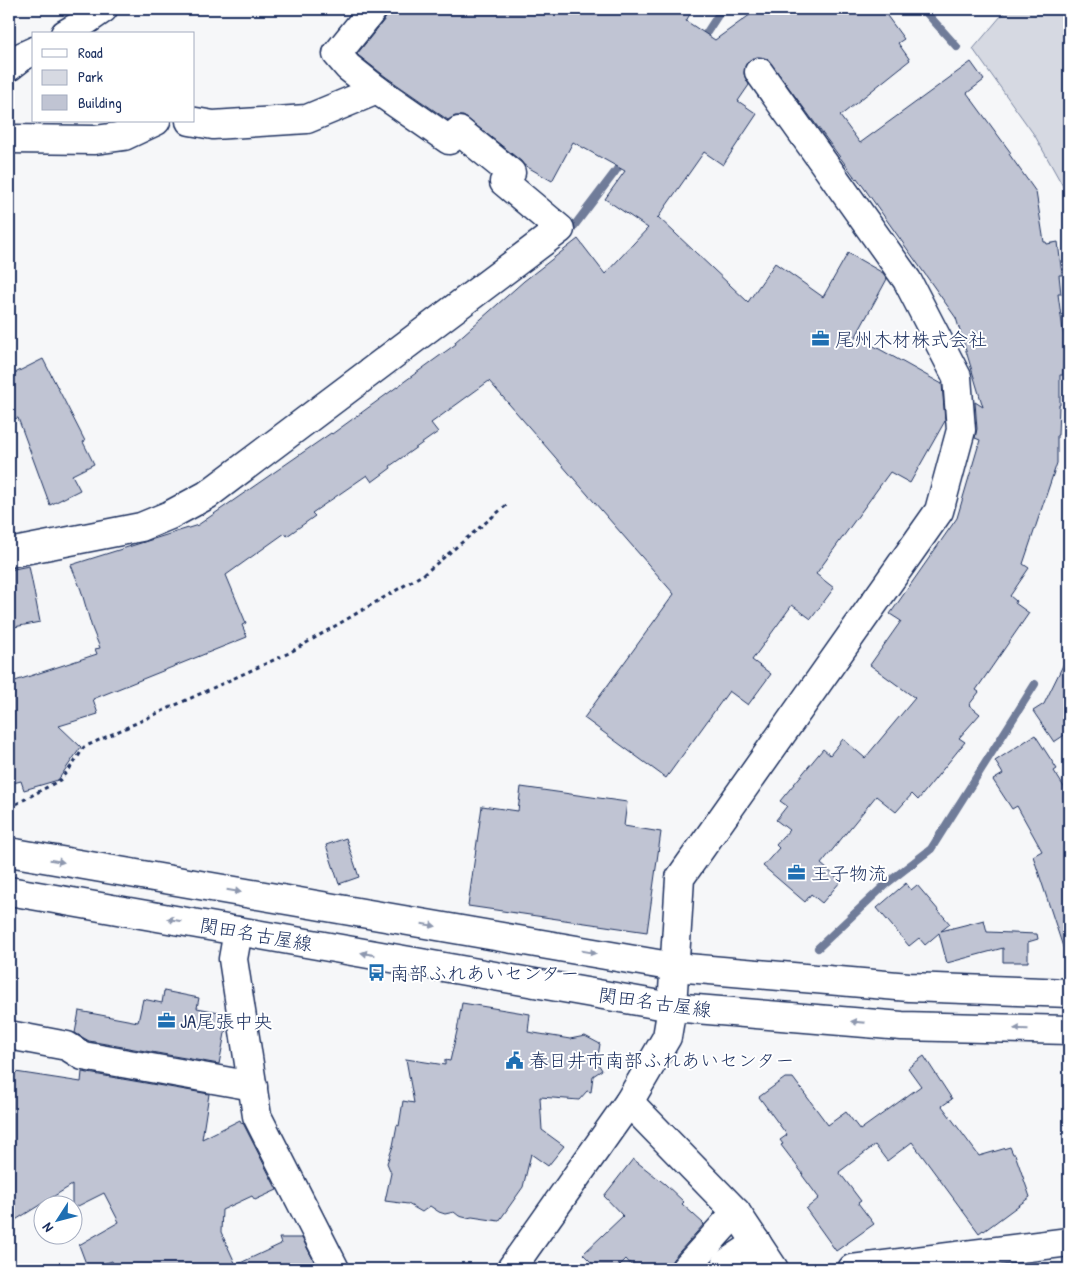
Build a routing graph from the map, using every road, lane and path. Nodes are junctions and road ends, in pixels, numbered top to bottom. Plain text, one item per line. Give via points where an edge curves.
1 (103, 9) edge
2 (373, 9) edge
3 (69, 32) edge
4 (32, 52) edge
5 (9, 67) edge
6 (759, 72) dead end
7 (377, 90) junction
8 (154, 122) edge
9 (195, 122) edge
10 (9, 139) edge
11 (509, 503) dead end
12 (9, 553) edge
13 (9, 808) edge
14 (9, 852) edge
15 (9, 891) edge
16 (238, 931) junction
17 (675, 967) junction
18 (1069, 992) edge
19 (672, 1007) junction
20 (1069, 1030) edge
21 (9, 1035) edge
22 (253, 1086) junction
23 (629, 1102) junction
24 (736, 1212) junction
25 (1069, 1242) edge
26 (757, 1243) junction
27 (335, 1269) edge
28 (511, 1269) edge
29 (685, 1269) edge
30 (728, 1269) edge
31 (774, 1269) edge
32 (852, 1269) edge

1 - 3 street
2 - 7 street via 337,54
4 - 5 street
6 - 17 street via 908,280 957,377 961,430 939,511 680,878
7 - 9 street via 307,119 213,125
7 - 12 street via 449,140 459,131 510,173 504,182 560,229 207,496 141,527
8 - 10 street via 124,136 95,140
11 - 13 path via 424,574 289,653 84,746 60,780
14 -> 17 street, 関田名古屋線
16 -> 15 street, 関田名古屋線
19 -> 16 street, 関田名古屋線
16 - 22 street via 233,958
17 - 18 street, 関田名古屋線 via 909,986
17 - 19 street
20 -> 19 street, 関田名古屋線 via 902,1026
19 - 23 street via 668,1037
21 - 22 street via 66,1046 83,1056
22 - 27 street via 257,1116
23 - 24 street
23 - 28 street
24 - 26 street
24 - 29 street
25 - 32 street
26 - 30 street via 727,1263
26 - 31 street

